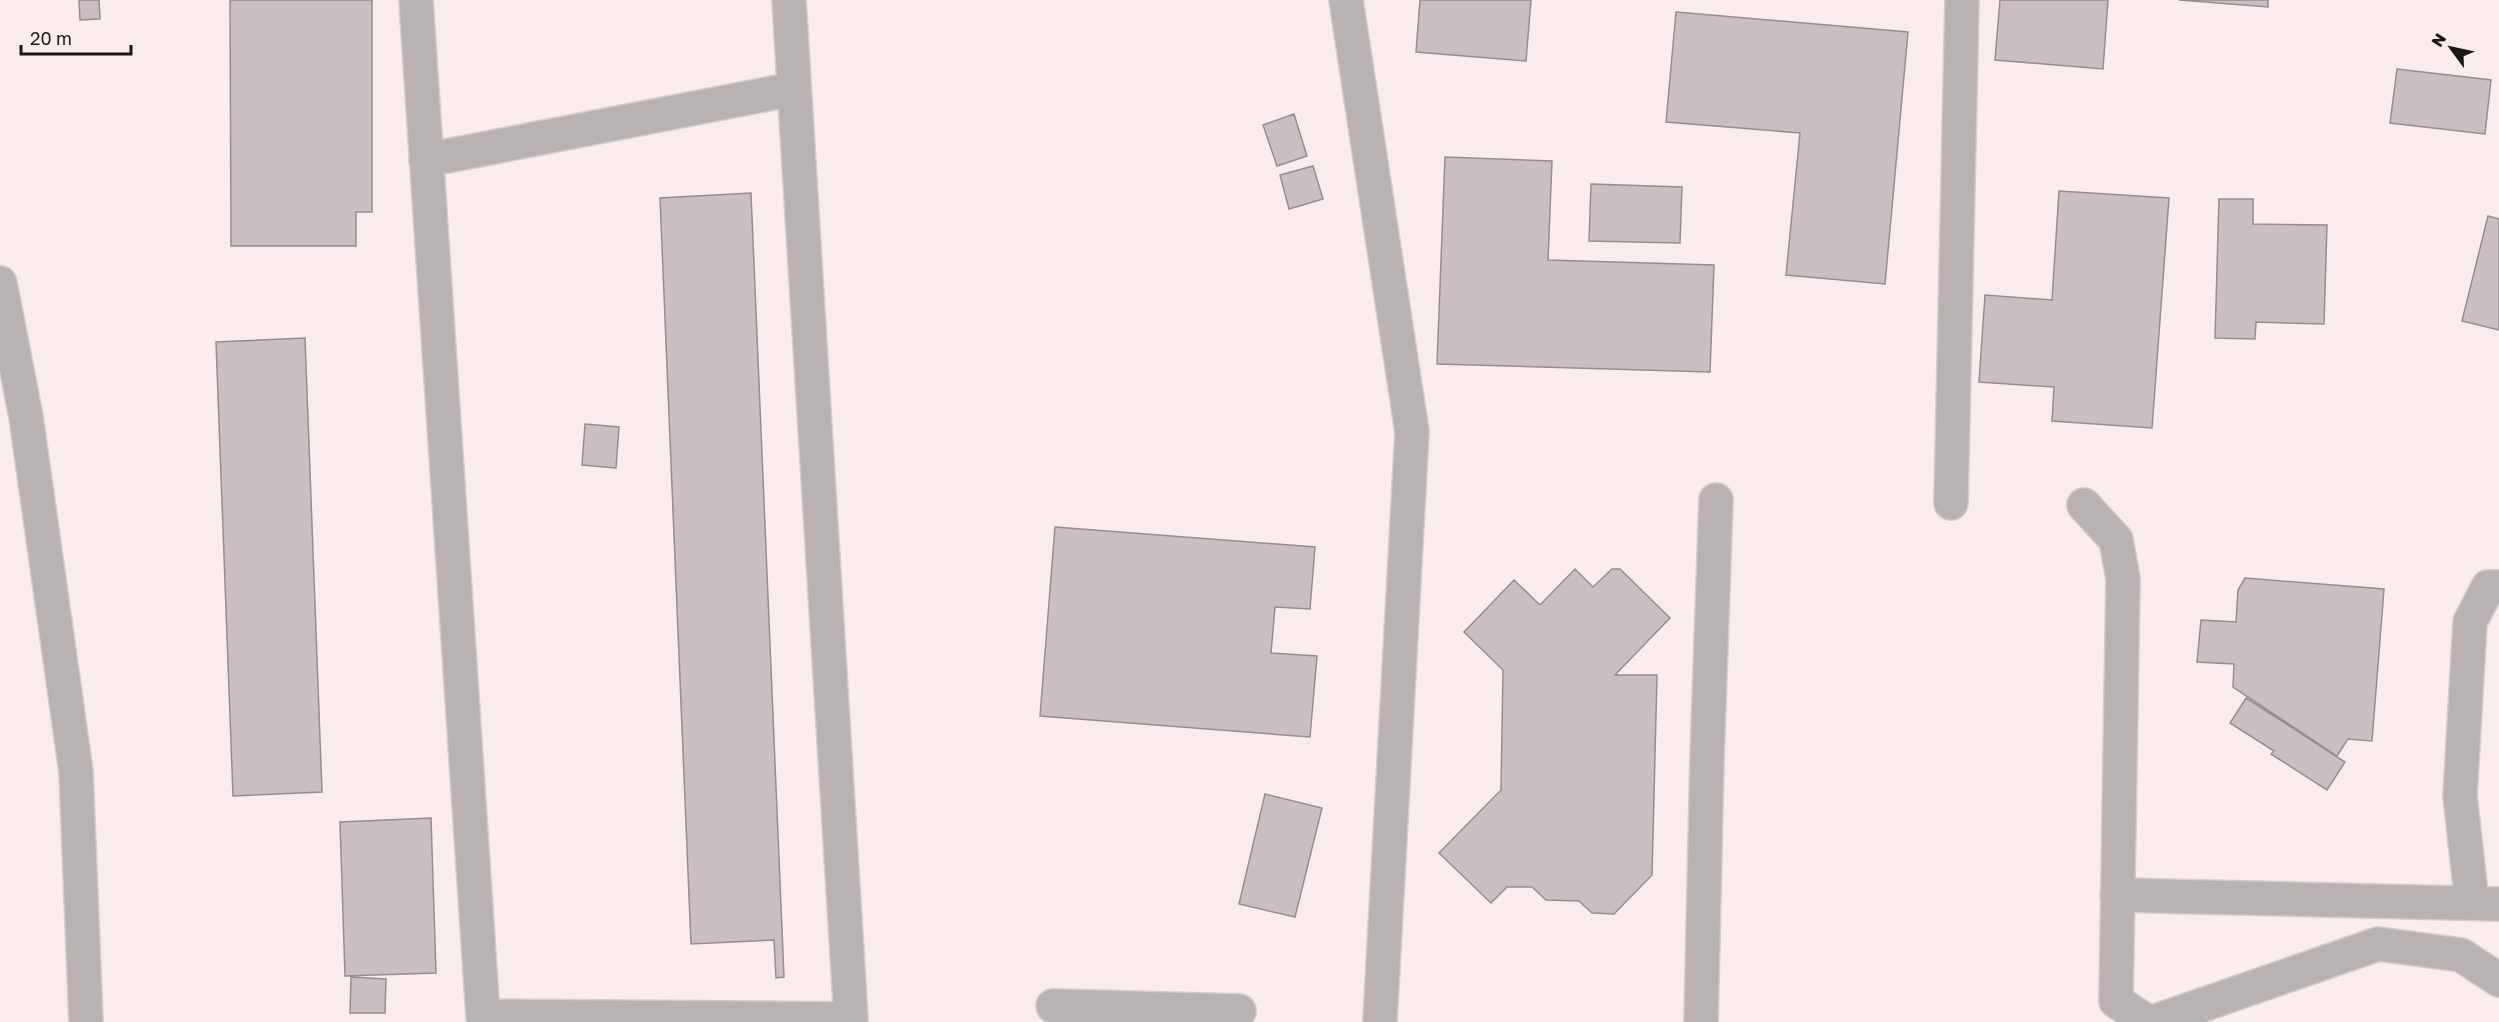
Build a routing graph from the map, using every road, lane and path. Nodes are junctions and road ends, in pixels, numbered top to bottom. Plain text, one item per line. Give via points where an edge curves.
1 (416, 0) edge
2 (789, 0) edge
3 (1346, 0) edge
4 (1962, 0) edge
5 (794, 89) junction
6 (426, 160) junction
7 (0, 283) edge
8 (1716, 500) dead end
9 (1951, 503) dead end
10 (2084, 505) dead end
11 (2499, 587) edge
12 (2117, 895) junction
13 (2486, 904) edge
14 (2499, 980) edge
15 (1053, 1006) dead end
16 (1239, 1011) dead end
17 (1380, 1021) edge
18 (86, 1022) edge
19 (1701, 1022) edge
20 (2148, 1022) edge
21 (2153, 1022) edge

1 - 6 street
2 - 5 street
3 - 17 street via 1412,432
4 - 9 street
5 - 6 street
5 - 6 street via 851,1019 483,1016
7 - 18 street via 26,417 76,772
8 - 19 street
10 - 12 street via 2116,540 2123,579
11 - 13 street via 2488,587 2470,622 2460,796
12 - 13 street
12 - 20 street via 2116,1001
14 - 21 street via 2461,955 2378,944
15 - 16 street

